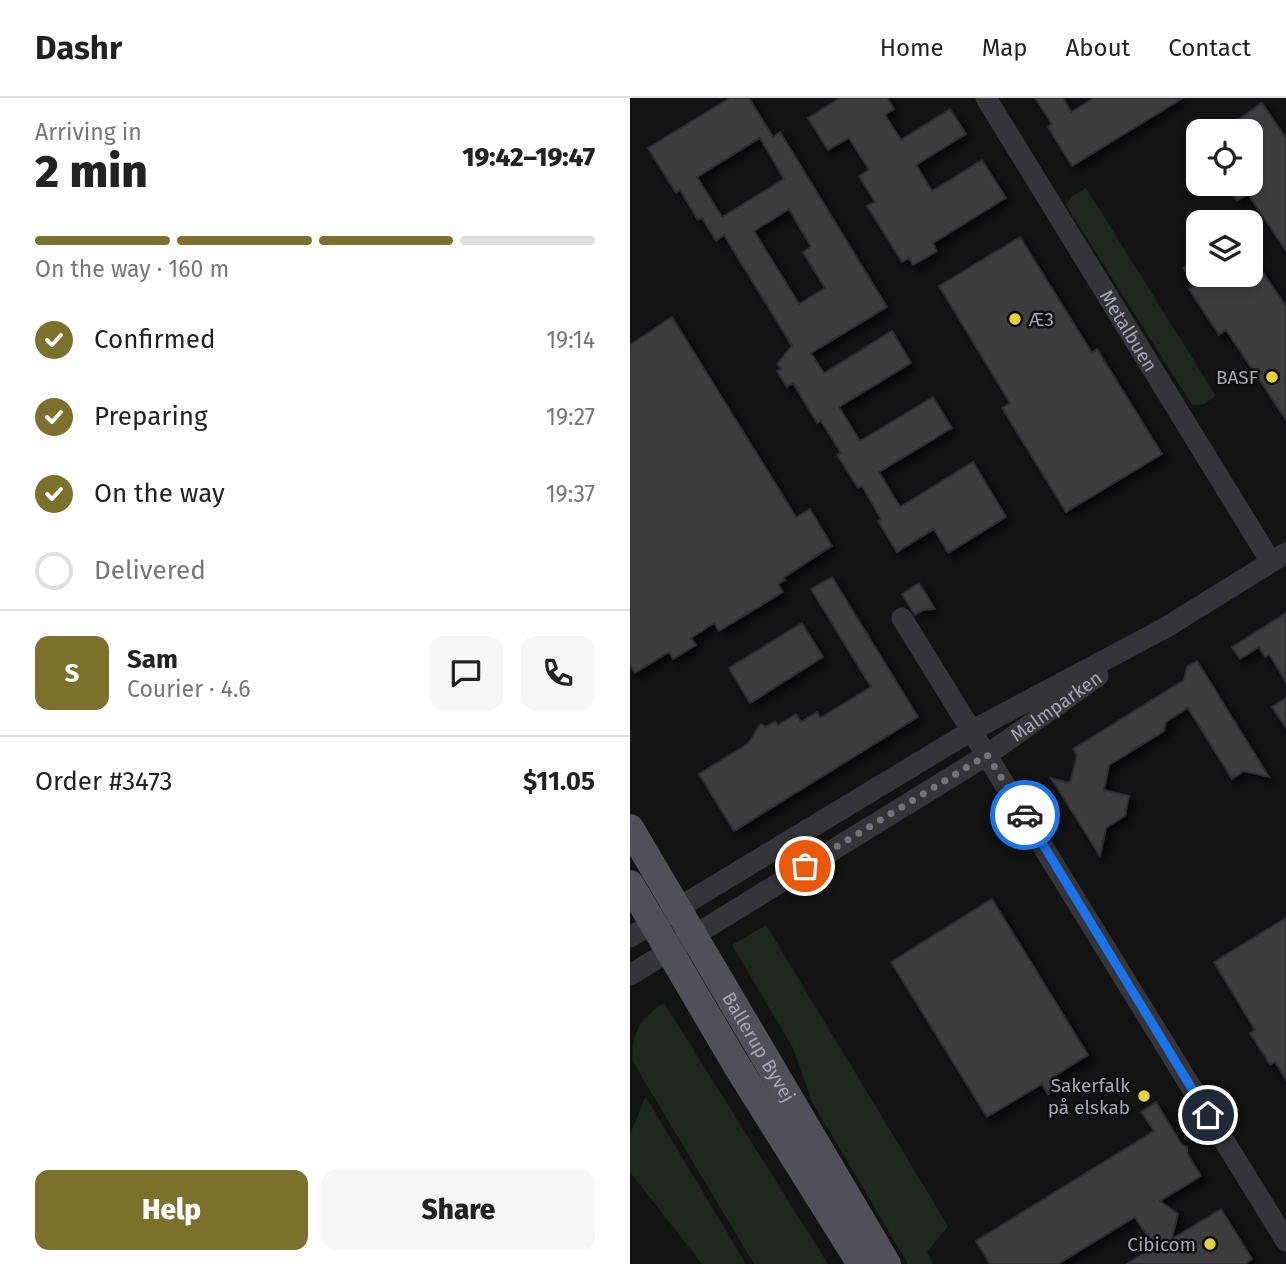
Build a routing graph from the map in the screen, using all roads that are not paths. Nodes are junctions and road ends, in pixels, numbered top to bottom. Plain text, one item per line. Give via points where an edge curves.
1 (986, 98) edge
2 (1278, 557) edge
3 (902, 618) dead end
4 (1165, 628) junction
5 (971, 731) junction
6 (987, 755) junction
7 (630, 828) edge
8 (630, 884) edge
9 (678, 908) junction
10 (641, 930) edge
11 (693, 936) junction
12 (669, 951) junction
13 (630, 975) edge
14 (1286, 1241) edge
15 (861, 1264) edge
16 (887, 1264) edge

1 - 2 street, Metalbuen
2 - 4 street, Malmparken
3 - 5 street
4 - 5 street, Malmparken
4 - 6 street, Malmparken
5 - 6 street
5 - 9 street, Malmparken
6 - 11 street, Malmparken
6 - 14 street
7 - 9 main road, Ballerup Byvej
8 - 10 main road, Ballerup Byvej
9 - 10 street, Malmparken
9 - 11 main road, Ballerup Byvej
10 - 12 main road, Ballerup Byvej
11 - 12 street, Malmparken
11 - 16 main road, Ballerup Byvej
12 - 13 street, Malmparken
12 - 15 main road, Ballerup Byvej

